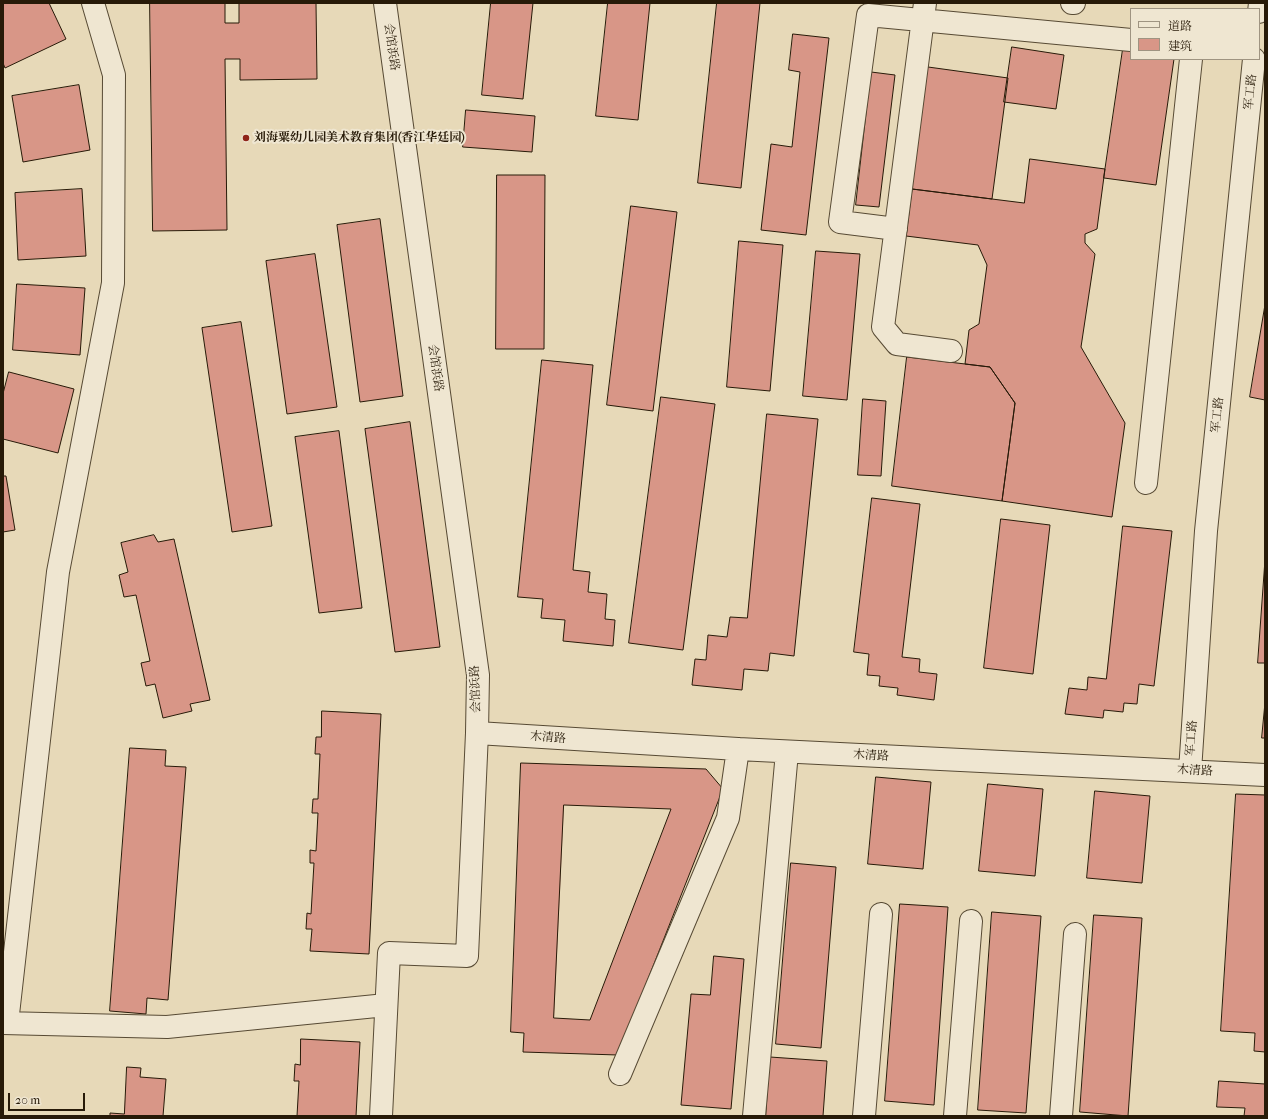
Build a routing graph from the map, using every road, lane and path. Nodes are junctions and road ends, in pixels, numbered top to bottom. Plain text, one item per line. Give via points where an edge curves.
1 (93, 3) edge
2 (385, 3) edge
3 (924, 12) edge
4 (1130, 40) edge
5 (1191, 60) edge
6 (1254, 60) edge
7 (896, 229) junction
8 (951, 351) dead end
9 (1146, 483) dead end
10 (477, 733) junction
11 (738, 749) junction
12 (787, 752) junction
13 (1190, 771) junction
14 (1265, 775) edge
15 (881, 914) dead end
16 (971, 921) dead end
17 (1075, 934) dead end
18 (386, 1005) junction
19 (5, 1023) edge
20 (620, 1074) dead end
21 (380, 1116) edge
22 (754, 1116) edge
23 (864, 1116) edge
24 (955, 1116) edge
25 (1061, 1116) edge

1 - 19 street via 114,75 113,283 58,572
2 - 10 street, 会馆浜路 via 478,675
3 - 4 street
3 - 7 street
3 - 7 street via 868,15 840,222
5 - 9 street
6 - 13 street, 军工路 via 1206,531
7 - 8 street via 883,327 897,344
10 - 11 street, 木清路
10 - 18 street, 会馆浜路 via 467,956 389,953
11 - 12 street, 木清路
11 - 20 street via 728,818
12 - 13 street, 木清路
12 - 22 street
13 - 14 street, 木清路
15 - 23 street
16 - 24 street
17 - 25 street
18 - 19 street via 167,1028
18 - 21 street

